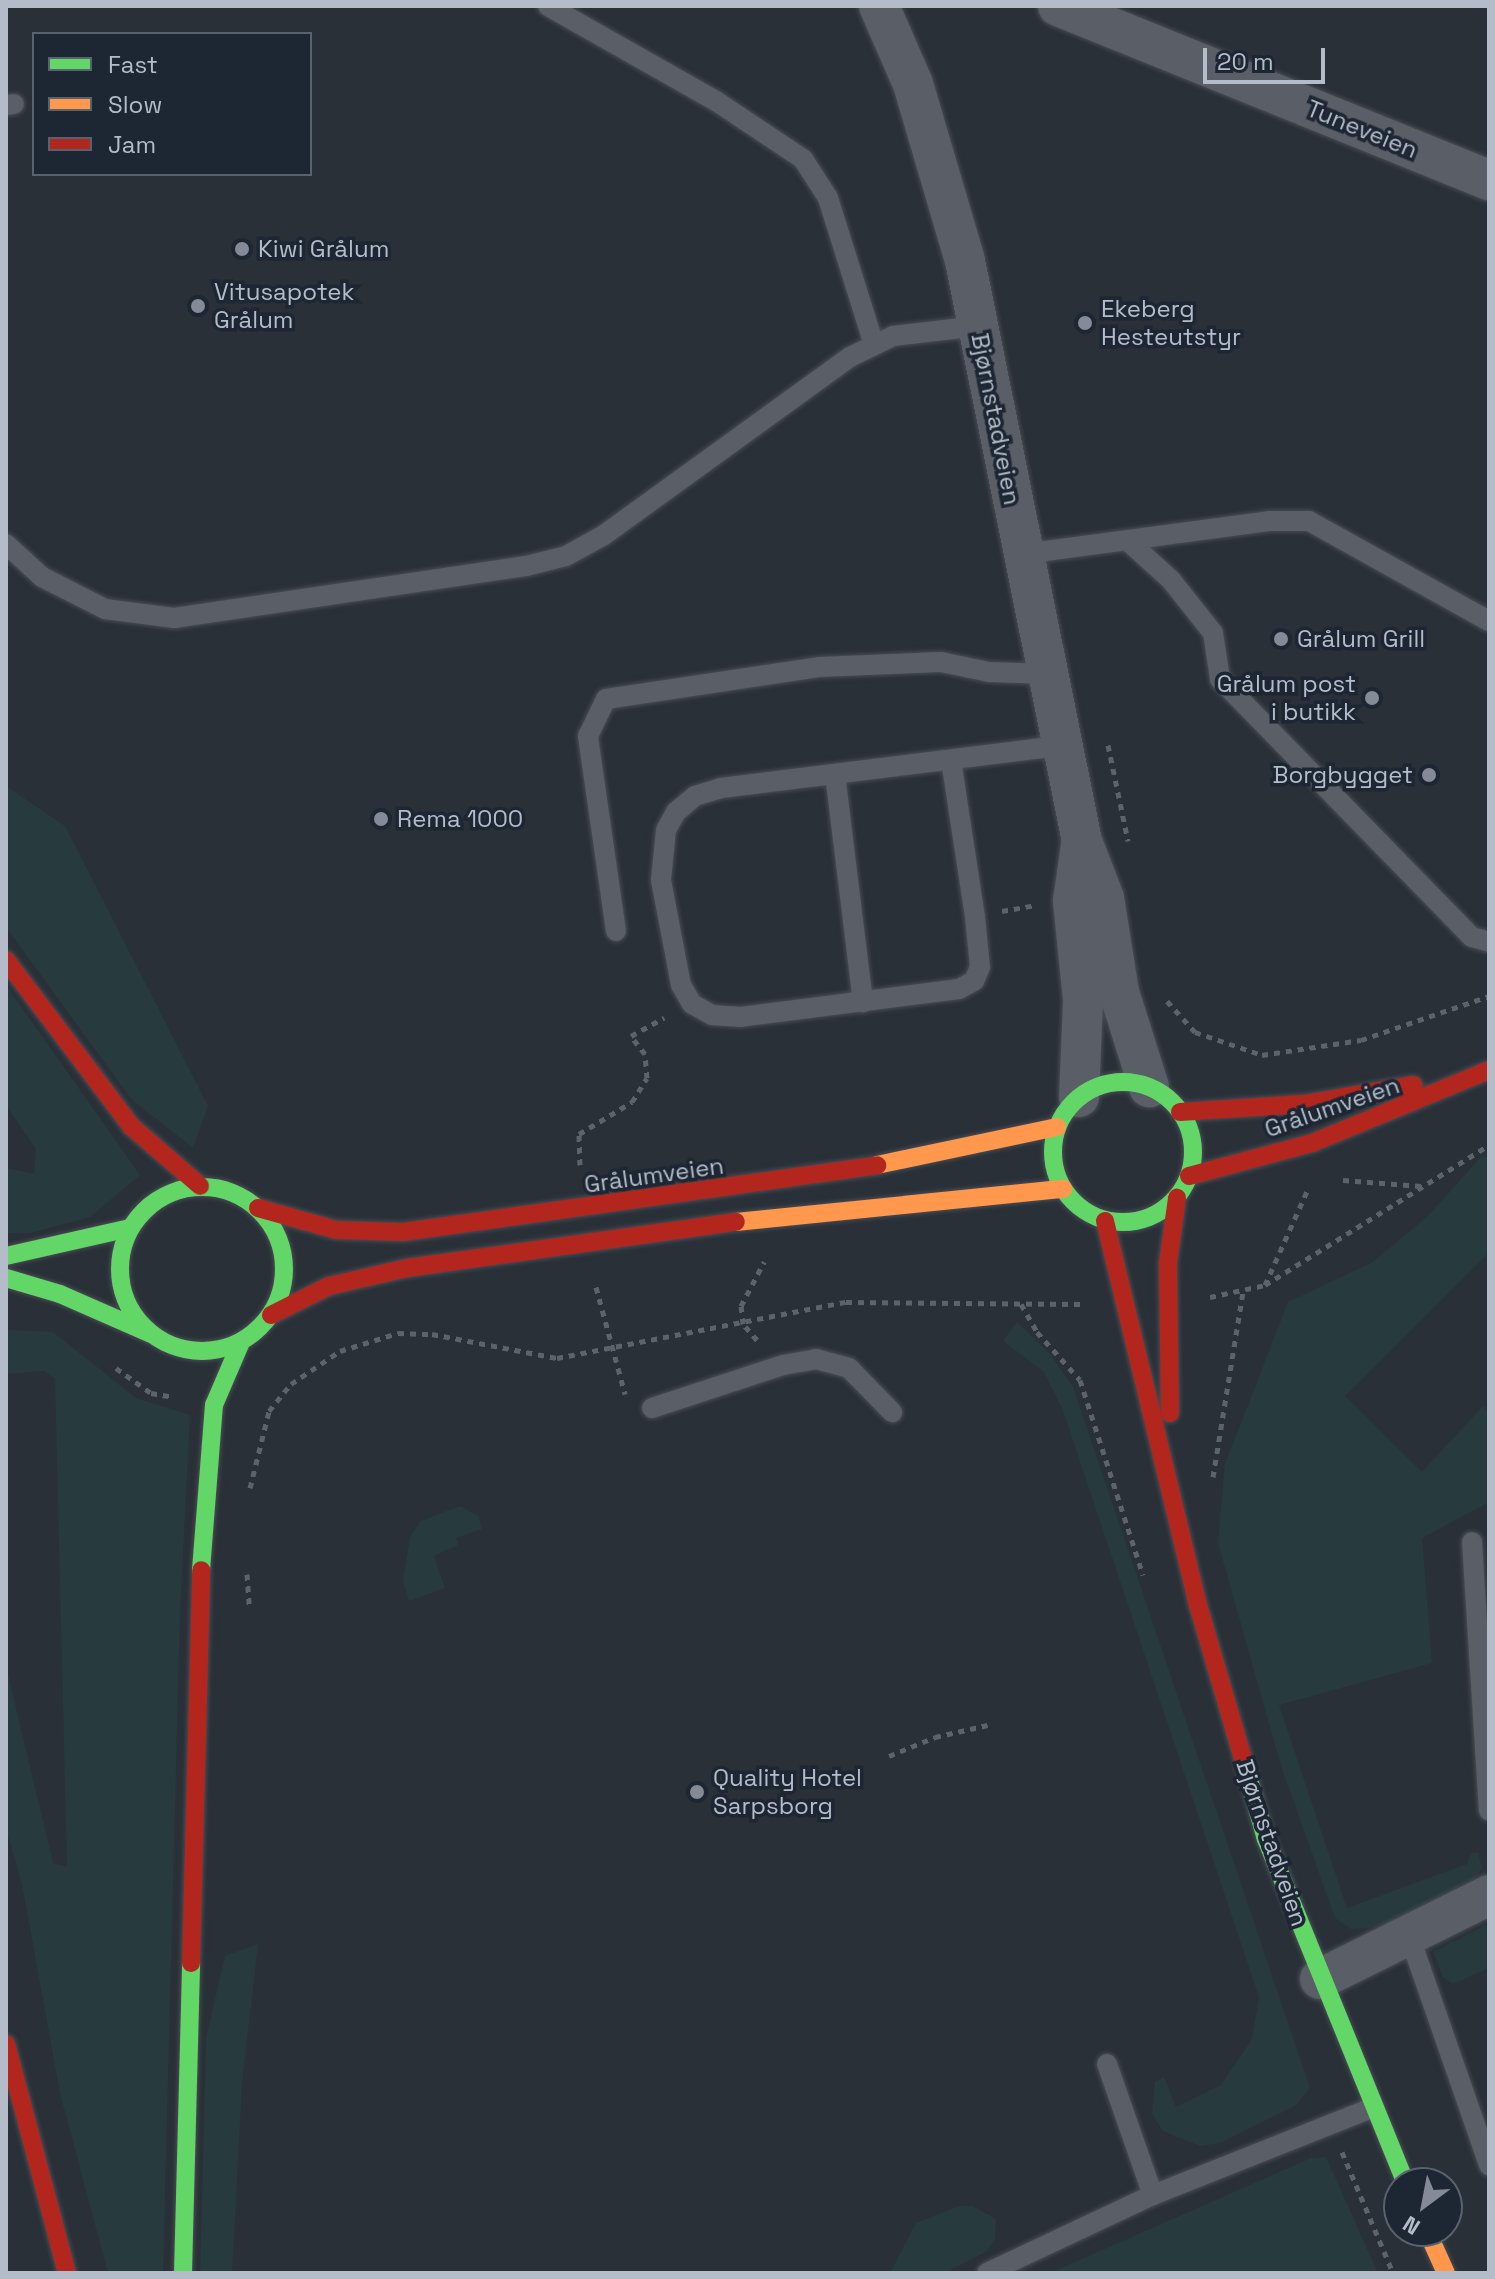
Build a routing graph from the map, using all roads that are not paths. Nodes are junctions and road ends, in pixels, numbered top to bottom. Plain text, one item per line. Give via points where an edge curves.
1 (548, 6) edge
2 (879, 6) edge
3 (1058, 6) edge
4 (1489, 180) edge
5 (978, 326) junction
6 (874, 345) junction
7 (1127, 540) junction
8 (6, 544) edge
9 (1023, 554) junction
10 (1489, 621) edge
11 (1050, 674) junction
12 (1064, 745) junction
13 (951, 760) junction
14 (835, 774) junction
15 (1082, 841) junction
16 (616, 931) dead end
17 (1489, 942) edge
18 (6, 960) edge
19 (863, 1002) junction
20 (1488, 1071) edge
21 (1149, 1087) junction
22 (1068, 1112) junction
23 (1180, 1112) junction
24 (1189, 1176) junction
25 (200, 1186) junction
26 (1063, 1189) junction
27 (1177, 1198) junction
28 (258, 1208) junction
29 (1105, 1221) junction
30 (130, 1228) junction
31 (15, 1255) edge
32 (6, 1278) edge
33 (271, 1315) junction
34 (151, 1334) junction
35 (241, 1342) junction
36 (652, 1408) dead end
37 (892, 1412) dead end
38 (1172, 1491) junction
39 (1472, 1542) dead end
40 (1489, 1810) edge
41 (1489, 1895) edge
42 (1409, 1935) junction
43 (1320, 1979) junction
44 (6, 2044) edge
45 (1107, 2064) dead end
46 (1372, 2108) junction
47 (1484, 2134) edge
48 (1489, 2165) edge
49 (1399, 2167) edge
50 (1153, 2195) junction
51 (1434, 2247) edge
52 (67, 2273) edge
53 (183, 2273) edge
54 (987, 2273) edge
55 (1446, 2273) edge

1 - 6 lane via 716,101 803,159 828,198
2 - 5 street, Bjørnstadveien via 913,84 965,261
3 - 4 street, Tuneveien
5 - 6 lane via 893,336
5 - 9 street, Bjørnstadveien
6 - 8 lane via 760,418 604,535 566,556 526,566 174,618 105,609 42,577
7 - 9 lane
7 - 10 lane via 1309,521
7 - 17 lane via 1171,580 1213,633 1220,679 1472,937
9 - 11 street, Bjørnstadveien
11 - 12 street, Bjørnstadveien
11 - 16 lane via 989,672 941,662 819,667 606,699 588,736
12 - 13 lane
12 - 15 street, Bjørnstadveien
13 - 14 lane
13 - 19 lane via 980,967 974,981 959,989
14 - 19 lane
14 - 19 lane via 695,796 676,812 666,830 661,880 681,985 692,1004 712,1015 741,1017
15 - 21 street, Bjørnstadveien via 1104,898 1119,992
15 - 22 street, Bjørnstadveien via 1073,901 1083,1000
18 - 25 main road via 132,1127
20 - 23 main road, Grålumveien via 1304,1104
20 - 24 main road, Grålumveien via 1326,1138
21 - 22 main road via 1125,1082 1100,1085
21 - 23 main road
22 - 26 main road via 1052,1159
22 - 28 main road, Grålumveien via 905,1161 403,1232 337,1230
23 - 24 main road via 1190,1132
24 - 27 main road
25 - 28 main road via 240,1196
25 - 30 main road via 159,1198
26 - 29 main road via 1081,1209
26 - 33 main road via 833,1211 407,1268 329,1286
27 - 29 main road via 1155,1216
27 - 38 main road, Bjørnstadveien via 1168,1263
28 - 33 main road via 282,1249 285,1273
29 - 38 main road, Bjørnstadveien
30 - 31 main road
30 - 34 main road via 121,1250 124,1296
32 - 34 main road
33 - 35 main road
34 - 35 main road via 194,1351
35 - 53 main road via 214,1405 203,1497
36 - 37 lane via 772,1369 832,1360 865,1382
38 - 43 main road, Bjørnstadveien via 1198,1605 1266,1839
39 - 40 lane
41 - 42 street
42 - 43 street
42 - 47 lane
43 - 46 main road, Bjørnstadveien
44 - 52 main road
45 - 50 lane
46 - 49 main road, Bjørnstadveien
46 - 50 lane
47 - 48 lane
50 - 54 lane
51 - 55 main road

